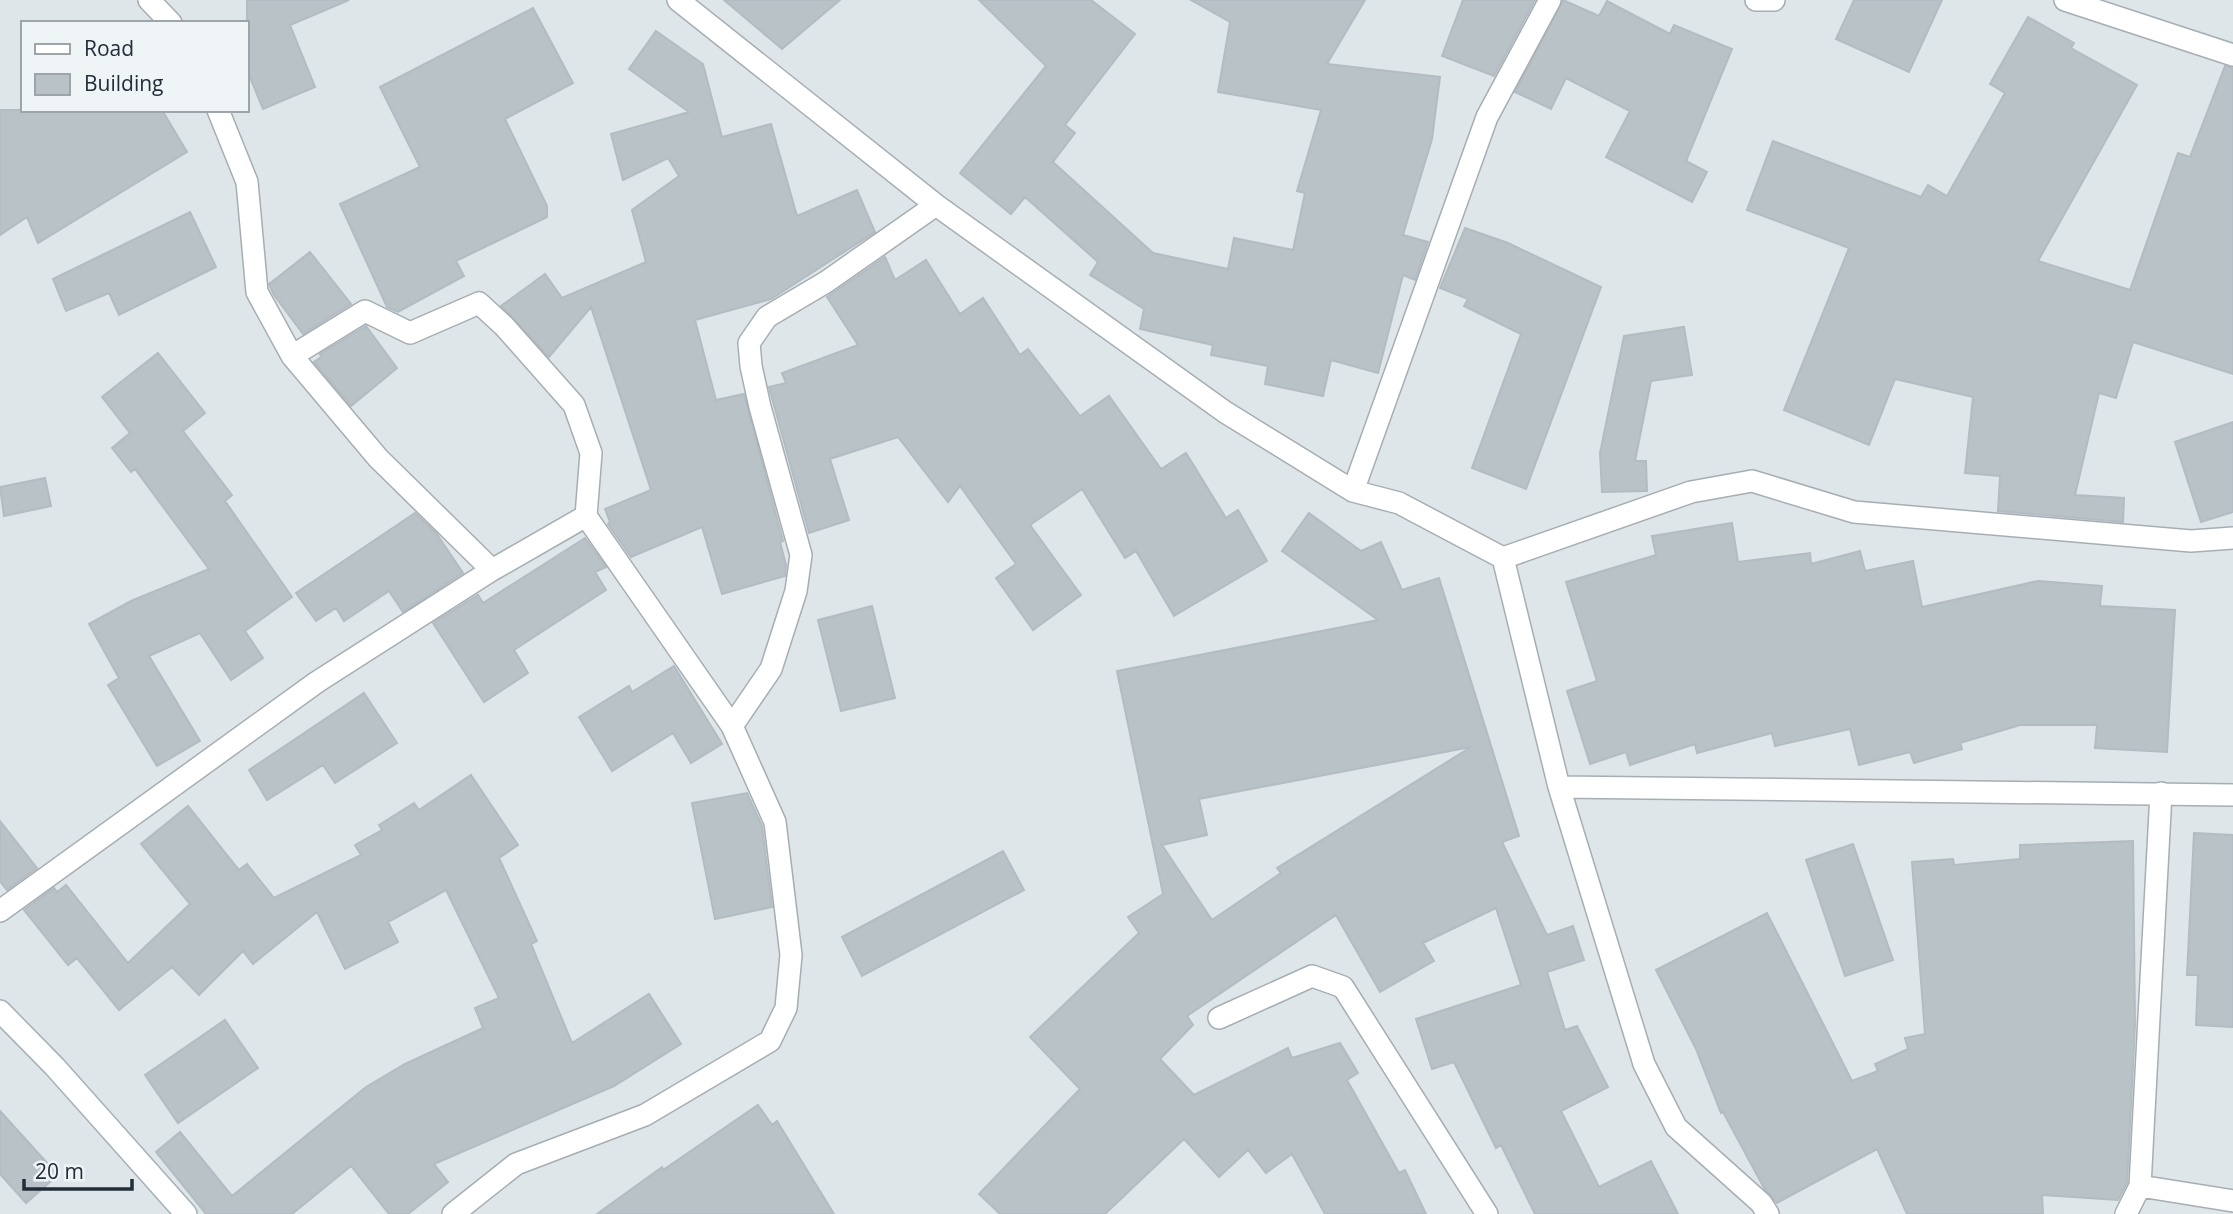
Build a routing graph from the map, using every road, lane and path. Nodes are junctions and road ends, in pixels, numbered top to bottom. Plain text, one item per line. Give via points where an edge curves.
1 (149, 0) edge
2 (678, 0) edge
3 (1550, 0) edge
4 (1756, 0) edge
5 (1774, 0) edge
6 (2065, 0) edge
7 (169, 21) edge
8 (2233, 55) edge
9 (219, 112) edge
10 (936, 205) junction
11 (292, 356) junction
12 (1353, 491) junction
13 (586, 516) junction
14 (2233, 538) edge
15 (1503, 558) junction
16 (492, 570) junction
17 (732, 726) junction
18 (1559, 787) junction
19 (2161, 793) junction
20 (2233, 795) edge
21 (0, 911) edge
22 (0, 1011) edge
23 (1219, 1018) dead end
24 (2140, 1186) junction
25 (2233, 1201) edge
26 (186, 1214) edge
27 (453, 1214) edge
28 (1487, 1214) edge
29 (1768, 1214) edge
30 (2126, 1214) edge

1 - 7 street
2 - 10 street
3 - 12 street via 1487,117
4 - 5 street
6 - 8 street
9 - 11 street via 247,182 257,292
10 - 12 street via 1224,412
10 - 17 street via 767,317 749,343 760,407 801,555 796,591 771,669
11 - 13 street via 365,311 410,333 479,303 574,405 591,453
11 - 16 street via 378,458
12 - 15 street via 1399,503
13 - 16 street
13 - 17 street
14 - 15 street via 2191,541 1854,512 1752,481 1690,492
15 - 18 street
16 - 21 street via 317,682
17 - 27 street via 775,822 789,941 786,1008 770,1041 645,1115 516,1164
18 - 19 street
18 - 29 street via 1644,1064 1676,1127
19 - 20 street
19 - 24 street
22 - 26 street
23 - 28 street via 1312,976 1343,987
24 - 25 street
24 - 30 street

